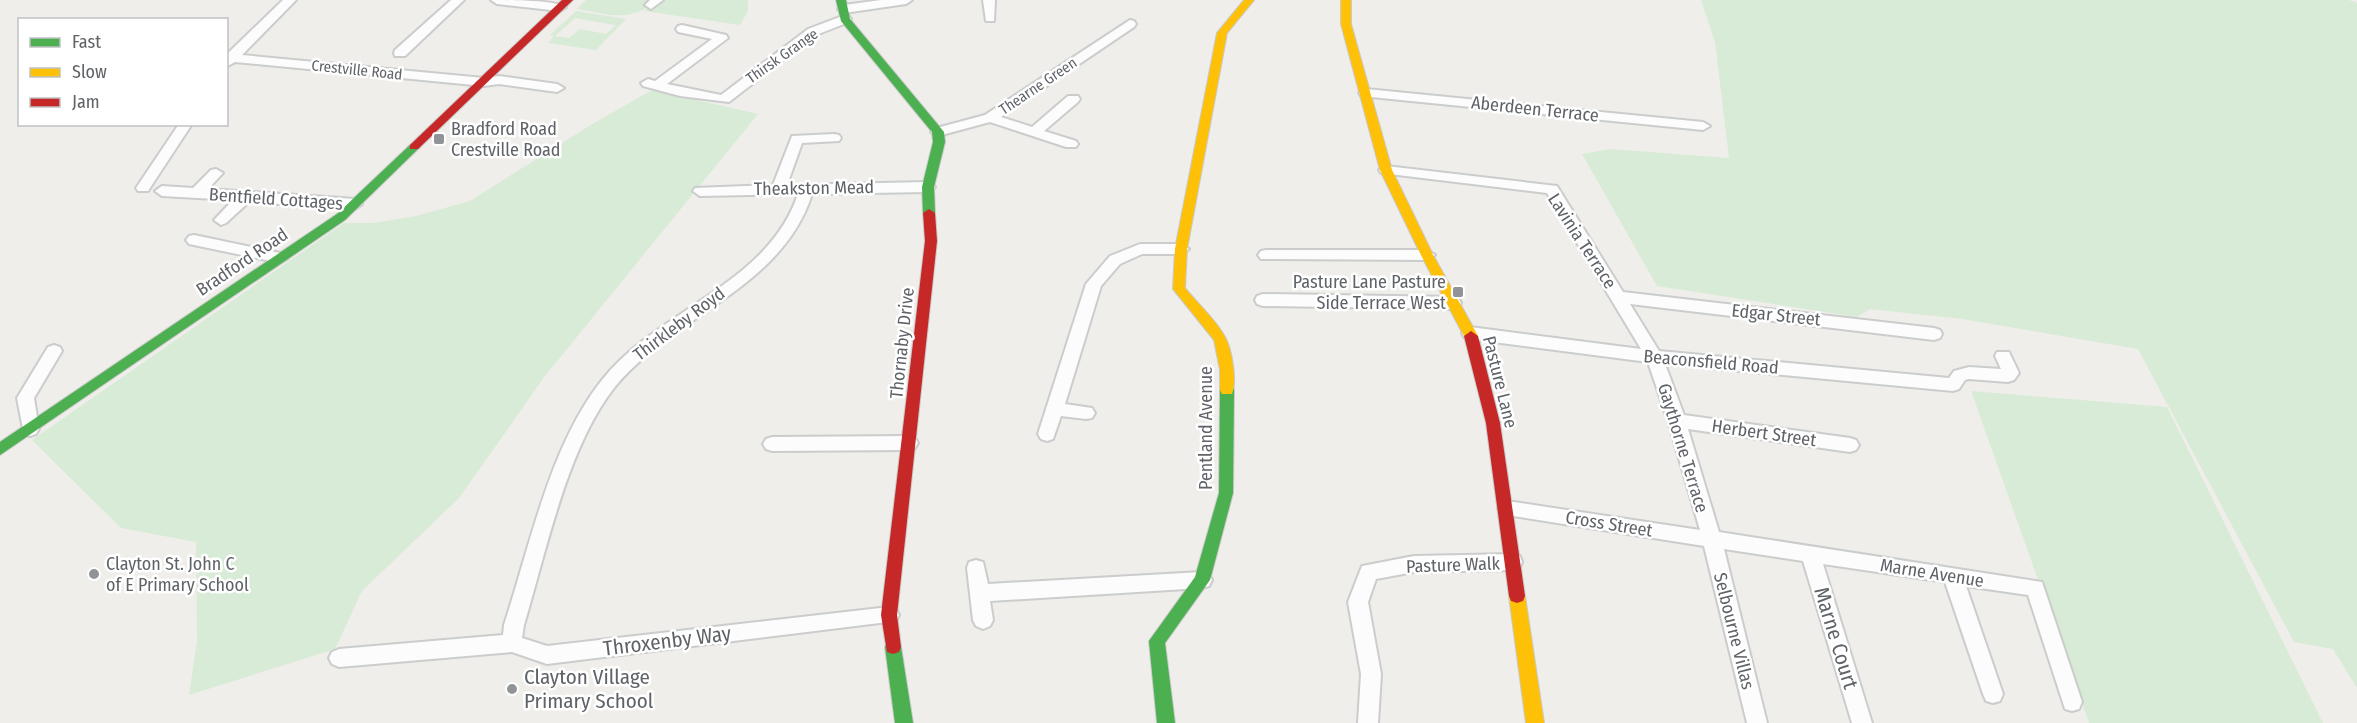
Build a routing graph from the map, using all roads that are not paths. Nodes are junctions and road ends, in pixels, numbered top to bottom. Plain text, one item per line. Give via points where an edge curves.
1 (290, 0) edge
2 (458, 0) edge
3 (498, 0) edge
4 (906, 0) edge
5 (989, 0) edge
6 (1249, 0) edge
7 (1346, 0) edge
8 (564, 3) edge
9 (843, 9) edge
10 (990, 18) dead end
11 (1130, 24) dead end
12 (682, 29) dead end
13 (400, 53) dead end
14 (229, 61) edge
15 (484, 82) junction
16 (557, 88) dead end
17 (1366, 93) junction
18 (1073, 99) dead end
19 (990, 118) junction
20 (185, 126) edge
21 (1703, 126) dead end
22 (938, 132) junction
23 (1035, 132) junction
24 (834, 138) dead end
25 (1071, 144) dead end
26 (1386, 170) junction
27 (216, 173) dead end
28 (928, 187) junction
29 (142, 188) dead end
30 (779, 188) junction
31 (807, 188) junction
32 (162, 191) dead end
33 (700, 191) dead end
34 (196, 194) junction
35 (246, 196) junction
36 (355, 204) junction
37 (221, 220) dead end
38 (194, 240) dead end
39 (1181, 249) junction
40 (1266, 255) dead end
41 (1427, 255) junction
42 (280, 258) junction
43 (1618, 297) junction
44 (1263, 300) dead end
45 (1453, 303) junction
46 (1470, 333) junction
47 (1934, 334) dead end
48 (54, 351) dead end
49 (2003, 356) dead end
50 (1654, 357) junction
51 (1055, 409) junction
52 (1086, 414) dead end
53 (1677, 421) junction
54 (30, 429) junction
55 (1047, 434) dead end
56 (909, 443) junction
57 (772, 444) dead end
58 (1850, 445) dead end
59 (0, 449) edge
60 (1507, 508) junction
61 (1712, 539) junction
62 (1810, 553) junction
63 (1513, 562) junction
64 (976, 568) dead end
65 (1953, 577) junction
66 (1202, 580) junction
67 (980, 593) junction
68 (888, 615) junction
69 (983, 620) dead end
70 (512, 643) junction
71 (339, 658) dead end
72 (1993, 694) dead end
73 (2072, 702) dead end
74 (904, 723) edge
75 (1166, 723) edge
76 (1368, 723) edge
77 (1534, 723) edge
78 (1757, 723) edge
79 (1862, 723) edge

1 - 14 street
2 - 13 street
3 - 8 street
4 - 9 street, Thirsk Grange
5 - 10 street
6 - 39 street, Pentland Avenue via 1222,33
7 - 17 street, Pasture Lane via 1346,24
8 - 15 street, Bradford Road
9 - 12 street, Thirsk Grange via 724,99 653,84 722,38
9 - 22 street
11 - 19 street, Thearne Green
14 - 15 street, Crestville Road
15 - 16 street via 499,80
15 - 36 street, Bradford Road
17 - 21 street, Aberdeen Terrace
17 - 26 street, Pasture Lane
18 - 23 street
19 - 22 street, Thearne Green
19 - 23 street
20 - 29 street
22 - 28 street, Thornaby Drive
23 - 25 street
24 - 30 street via 796,139
26 - 41 street, Pasture Lane
26 - 43 street, Lavinia Terrace via 1552,189
27 - 34 street, Bentfield Cottages
28 - 31 street, Theakston Mead
28 - 56 street, Thornaby Drive via 931,241
30 - 31 street, Theakston Mead
30 - 33 street, Theakston Mead
31 - 70 street, Thirkleby Royd via 794,221 771,252 715,298 660,334 621,369 591,410 567,455 514,625
32 - 34 street, Bentfield Cottages
34 - 35 street, Bentfield Cottages
35 - 36 street, Bentfield Cottages
35 - 37 street
36 - 42 street, Bradford Road
38 - 42 street
39 - 51 street via 1140,249 1115,260 1094,284
39 - 66 street, Pentland Avenue via 1179,289 1220,339 1227,370 1226,493
40 - 41 street
41 - 45 street, Pasture Lane
42 - 54 street, Bradford Road
43 - 47 street, Edgar Street
43 - 50 street, Lavinia Terrace
44 - 45 street
45 - 46 street, Pasture Lane
46 - 50 street, Beaconsfield Road
46 - 60 street, Pasture Lane via 1493,423
48 - 54 street via 25,398
49 - 50 street, Beaconsfield Road via 2011,373 2008,376 1969,372 1960,375 1953,385
50 - 53 street, Gaythorne Terrace
51 - 52 street
51 - 55 street
53 - 58 street, Herbert Street
53 - 61 street, Gaythorne Terrace
54 - 59 street, Bradford Road
56 - 57 street
56 - 68 street, Thornaby Drive
60 - 61 street, Cross Street
60 - 63 street, Pasture Lane
61 - 62 street, Marne Avenue
61 - 78 street, Selbourne Villas
62 - 65 street, Marne Avenue
62 - 79 street, Marne Court
63 - 76 street, Pasture Walk via 1414,564 1369,572 1358,602 1371,674
63 - 77 street, Pasture Lane
64 - 67 street
65 - 72 street
65 - 73 street, Marne Avenue via 2035,588
66 - 67 street
66 - 75 street, Pentland Avenue via 1157,641
67 - 69 street
68 - 70 street, Throxenby Way via 547,655
68 - 74 street, Thornaby Drive
70 - 71 street, Throxenby Way

